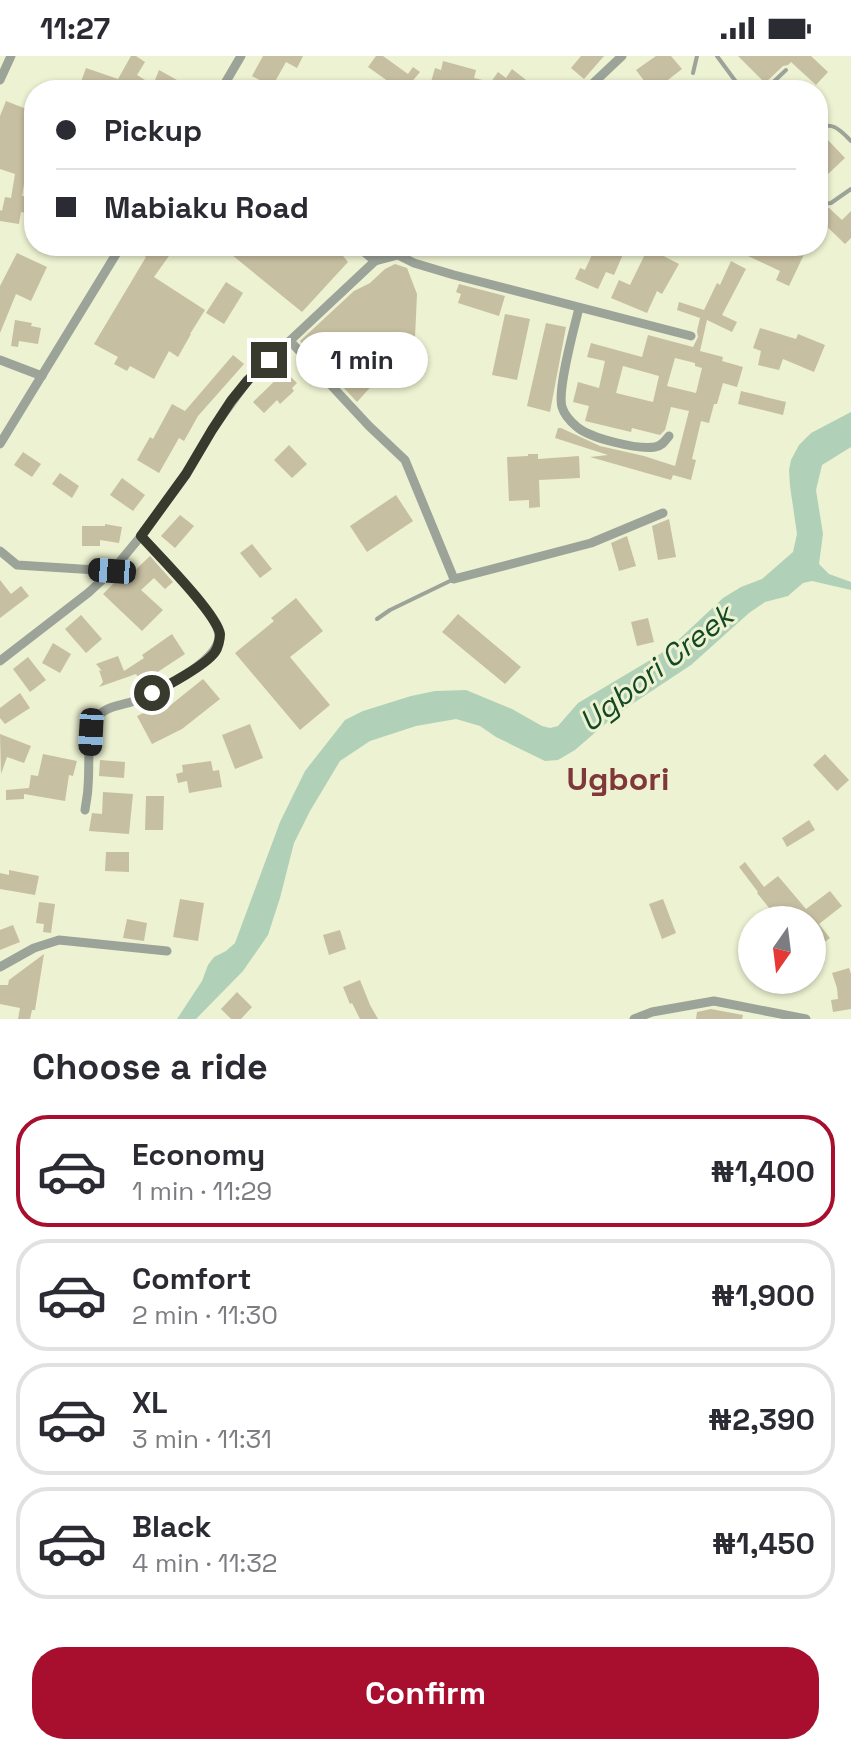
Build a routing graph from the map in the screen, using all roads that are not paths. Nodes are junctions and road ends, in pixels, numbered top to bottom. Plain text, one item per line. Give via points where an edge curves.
1 (11, 56) edge
2 (241, 56) edge
3 (622, 56) edge
4 (697, 56) edge
5 (717, 56) edge
6 (786, 70) dead end
7 (693, 73) dead end
8 (0, 80) edge
9 (227, 80) edge
10 (597, 80) edge
11 (734, 80) edge
12 (776, 80) edge
13 (828, 125) edge
14 (851, 141) edge
15 (851, 189) edge
16 (828, 203) edge
17 (115, 256) edge
18 (369, 256) edge
19 (394, 256) edge
20 (400, 256) edge
21 (375, 261) junction
22 (579, 308) junction
23 (691, 336) dead end
24 (290, 341) junction
25 (0, 360) edge
26 (42, 376) junction
27 (669, 436) dead end
28 (0, 444) edge
29 (663, 513) dead end
30 (141, 536) junction
31 (0, 551) edge
32 (112, 571) junction
33 (454, 579) junction
34 (377, 619) dead end
35 (0, 661) edge
36 (85, 810) dead end
37 (167, 951) dead end
38 (0, 967) edge
39 (634, 1019) edge
40 (806, 1019) edge

1 - 8 street
2 - 9 street
3 - 10 street
4 - 7 lane
5 - 11 lane
6 - 12 lane
13 - 14 lane
15 - 16 lane
17 - 26 street
18 - 21 street
19 - 21 street
20 - 22 street
21 - 24 street
22 - 23 street
22 - 27 street via 561,389 567,417 593,436 637,446 655,447
24 - 30 street via 231,401
24 - 33 street via 405,460
25 - 26 street
26 - 28 street
29 - 33 street via 591,543
30 - 32 street
30 - 36 street via 215,622 219,642 207,659 170,684 98,715 91,732
31 - 32 street via 17,565
32 - 35 street
33 - 34 lane
37 - 38 street via 59,940
39 - 40 street via 714,1001

